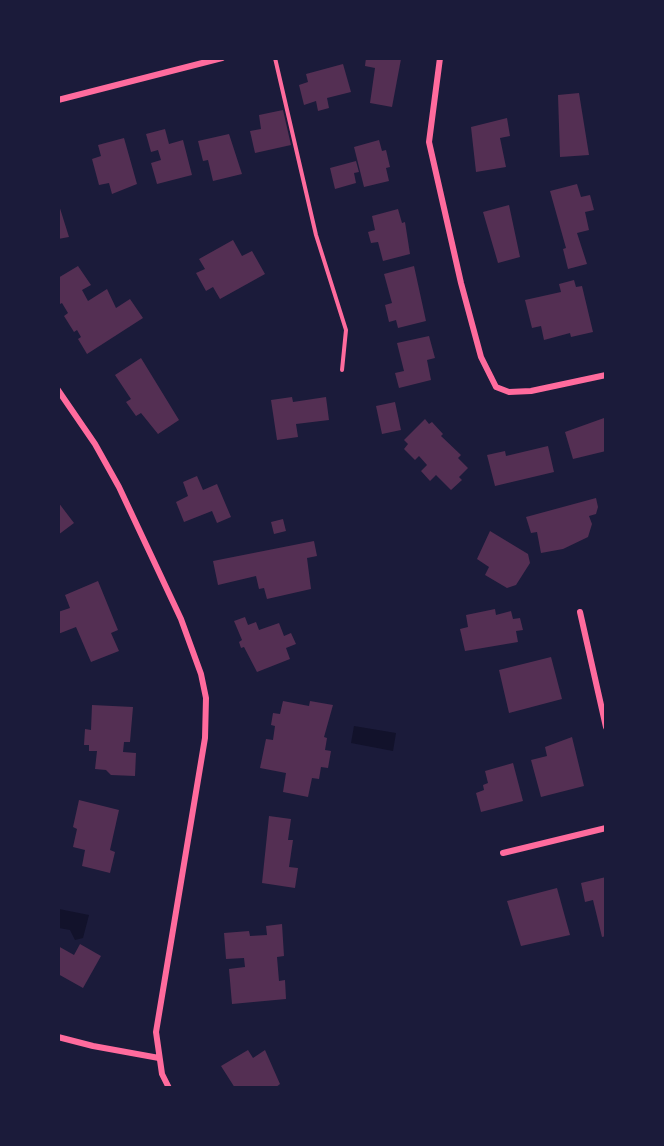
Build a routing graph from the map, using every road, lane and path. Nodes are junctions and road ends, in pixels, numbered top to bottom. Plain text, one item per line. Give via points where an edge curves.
1 (222, 58) edge
2 (275, 58) edge
3 (440, 58) edge
4 (58, 100) edge
5 (342, 370) dead end
6 (606, 375) edge
7 (58, 390) edge
8 (580, 612) dead end
9 (606, 727) edge
10 (606, 828) edge
11 (503, 853) dead end
12 (58, 1037) edge
13 (159, 1058) junction
14 (169, 1088) edge

1 - 4 street
2 - 5 lane via 316,235 346,330
3 - 6 street via 429,142 475,336 496,387 509,392 531,391
7 - 13 street via 119,487 181,619 206,698 205,738 162,985 156,1032
8 - 9 street
10 - 11 street
12 - 13 street
13 - 14 street

